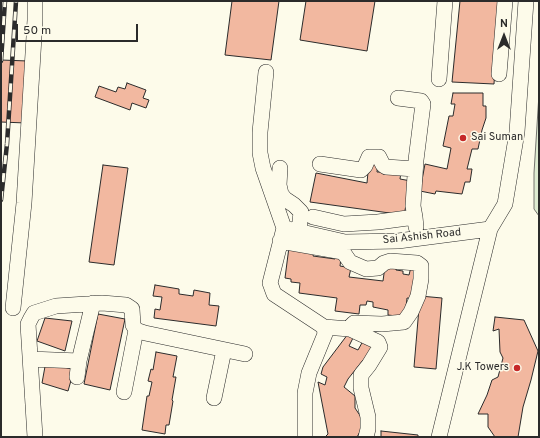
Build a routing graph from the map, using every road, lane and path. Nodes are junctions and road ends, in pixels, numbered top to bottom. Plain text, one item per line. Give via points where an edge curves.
1 (35, 1) edge
2 (445, 1) edge
3 (454, 1) edge
4 (505, 1) edge
5 (526, 1) edge
6 (443, 22) junction
7 (266, 72) dead end
8 (499, 74) dead end
9 (438, 79) dead end
10 (398, 98) dead end
11 (320, 164) dead end
12 (280, 168) dead end
13 (415, 169) junction
14 (313, 217) dead end
15 (416, 217) junction
16 (490, 229) junction
17 (298, 232) junction
18 (282, 235) junction
19 (416, 238) junction
20 (93, 303) junction
21 (13, 308) dead end
22 (324, 327) junction
23 (348, 329) junction
24 (136, 330) junction
25 (224, 350) junction
26 (245, 354) dead end
27 (30, 359) junction
28 (79, 362) junction
29 (77, 377) dead end
30 (124, 392) dead end
31 (214, 398) dead end
32 (35, 437) edge
33 (305, 437) edge
34 (366, 437) edge
35 (439, 437) edge

1 - 21 street via 24,204
2 - 6 street
3 - 6 street via 450,19
4 - 8 street
5 - 16 street via 517,132 505,204
6 - 9 street
7 - 18 street via 260,153
10 - 13 street via 421,101 423,104
11 - 13 street via 362,170 369,157 379,157 386,167
12 - 17 street via 281,194 301,212
13 - 15 street via 413,206
14 - 15 street via 344,224
15 - 19 street
16 - 19 street, Sai Ashish Road
16 - 35 street
17 - 18 street, Sai Ashish Road
17 - 19 street, Sai Ashish Road via 345,242
18 - 22 street via 270,283 274,294
18 - 23 street via 343,252 350,262 366,269 378,268 390,261 421,266 418,296 404,322 354,323
20 - 24 street via 126,306 132,309
20 - 27 street via 56,306 34,313 28,324
20 - 28 street
22 - 23 street
22 - 33 street via 325,334 309,373 305,393
23 - 34 street via 378,342 380,347 361,376 361,388 368,417
24 - 25 street
24 - 30 street
25 - 26 street
25 - 31 street
27 - 28 street
27 - 32 street
28 - 29 street

